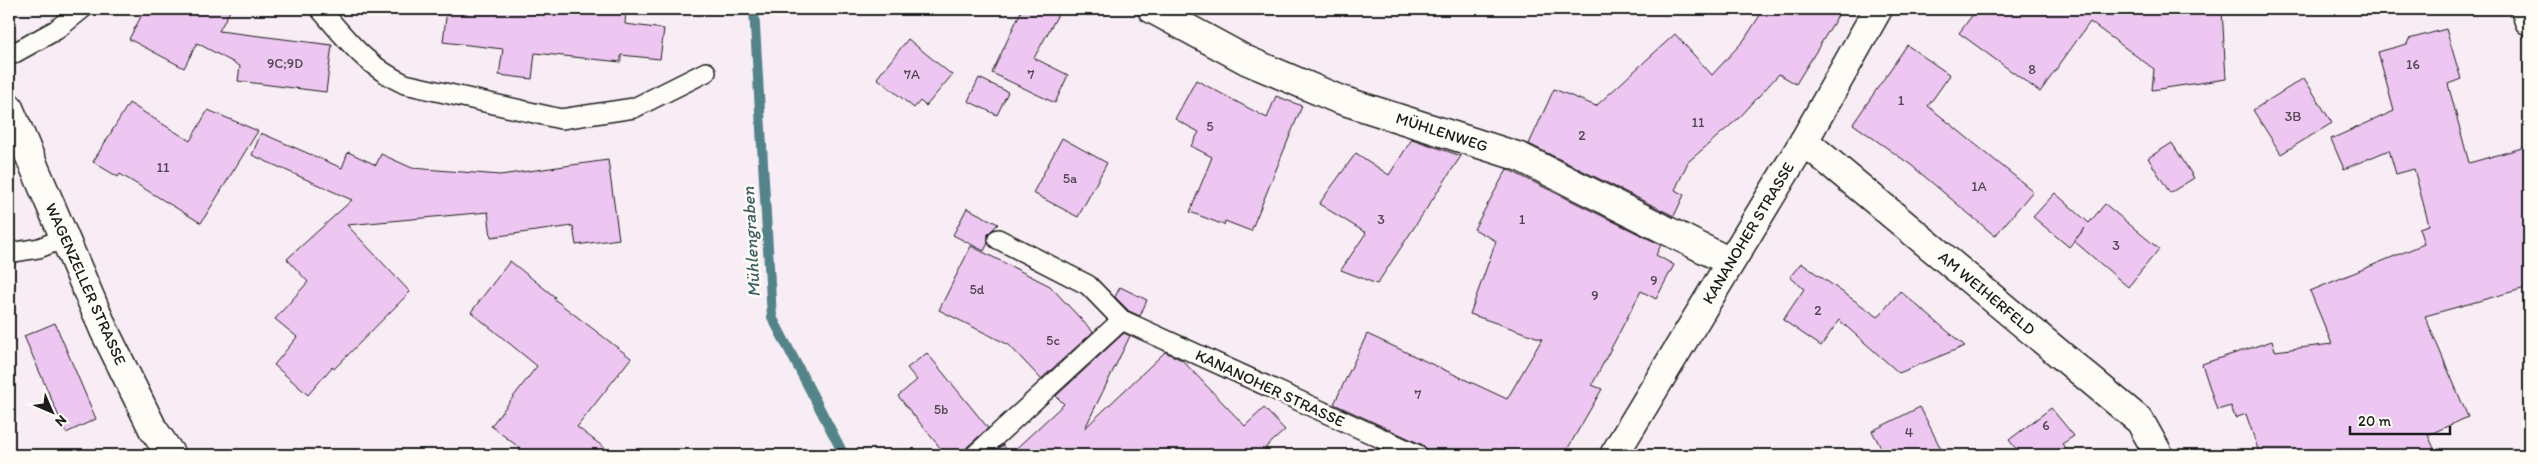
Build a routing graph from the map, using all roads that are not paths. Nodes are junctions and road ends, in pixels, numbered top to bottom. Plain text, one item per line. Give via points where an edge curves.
1 (82, 9) edge
2 (320, 9) edge
3 (1152, 9) edge
4 (1878, 9) edge
5 (2525, 9) edge
6 (2529, 21) edge
7 (9, 56) edge
8 (706, 72) dead end
9 (9, 108) edge
10 (1804, 140) junction
11 (65, 238) junction
12 (998, 239) dead end
13 (9, 253) edge
14 (1730, 262) junction
15 (1122, 320) junction
16 (171, 455) edge
17 (975, 455) edge
18 (1418, 455) edge
19 (1614, 455) edge
20 (2159, 455) edge

1 - 7 lane via 56,30
2 - 8 lane via 360,55 383,74 405,84 561,119 634,108
3 - 14 street, MÜHLENWEG via 1246,60 1338,99 1520,157
4 - 10 street, KANANOHER STRASSE
5 - 6 street
9 - 11 street, WAGENZELLER STRASSE
10 - 14 street, KANANOHER STRASSE
10 - 20 street, AM WEIHERFELD via 2140,421
11 - 13 lane via 39,248
11 - 16 street, WAGENZELLER STRASSE via 104,330 153,429
12 - 15 lane, KANANOHER STRASSE via 1088,285
14 - 19 street, KANANOHER STRASSE
15 - 17 lane
15 - 18 lane, KANANOHER STRASSE

